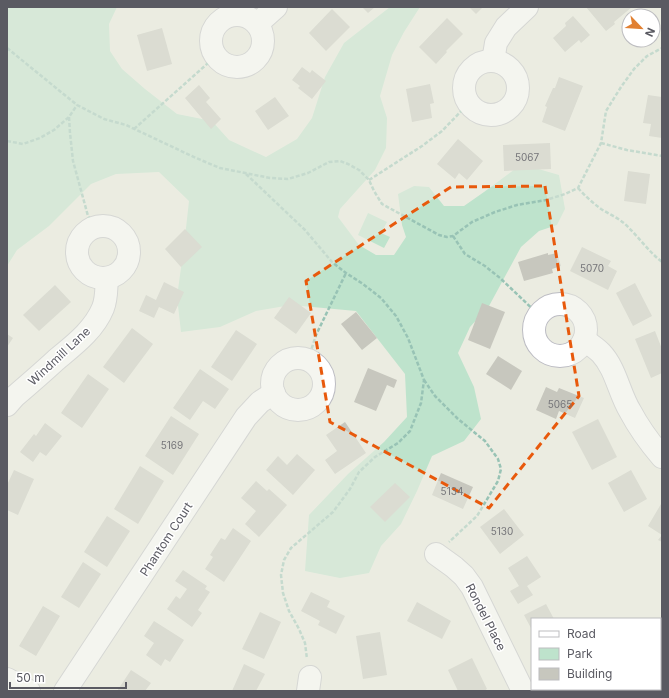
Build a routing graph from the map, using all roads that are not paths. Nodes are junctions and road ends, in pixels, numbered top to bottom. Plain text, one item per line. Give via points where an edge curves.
1 (276, 7) edge
2 (527, 7) edge
3 (257, 24) junction
4 (492, 61) junction
5 (107, 278) junction
6 (584, 340) junction
7 (274, 393) junction
8 (7, 405) edge
9 (662, 457) edge
10 (436, 554) road end
11 (7, 679) edge
12 (29, 691) edge
13 (66, 691) edge
14 (524, 691) edge

1 - 3 street
2 - 4 street via 506,27 496,43
3 - 3 street via 248,17 238,15 227,17 218,24 212,34 211,46 216,56 230,66 241,67 258,58 264,40
4 - 4 street via 478,64 473,69 468,75 465,89 469,103 475,108 481,112 496,114 510,107 515,101 518,86 513,71 500,62
5 - 5 street via 119,273 125,266 130,249 123,234 114,227 105,225 86,232 78,243 77,254 85,271 95,277
5 - 8 street, Windmill Lane via 103,308 89,330
6 - 6 street via 586,325 583,317 576,309 566,304 554,304 545,309 535,324 537,341 551,354 568,354 578,348
6 - 9 street via 601,352 608,362 629,411
7 - 7 street via 279,402 288,408 308,408 322,393 322,376 316,366 308,360 287,360 274,372
7 - 13 street, Phantom Court via 260,402 246,417
10 - 14 street, Rondel Place via 464,576 472,587
11 - 12 street

